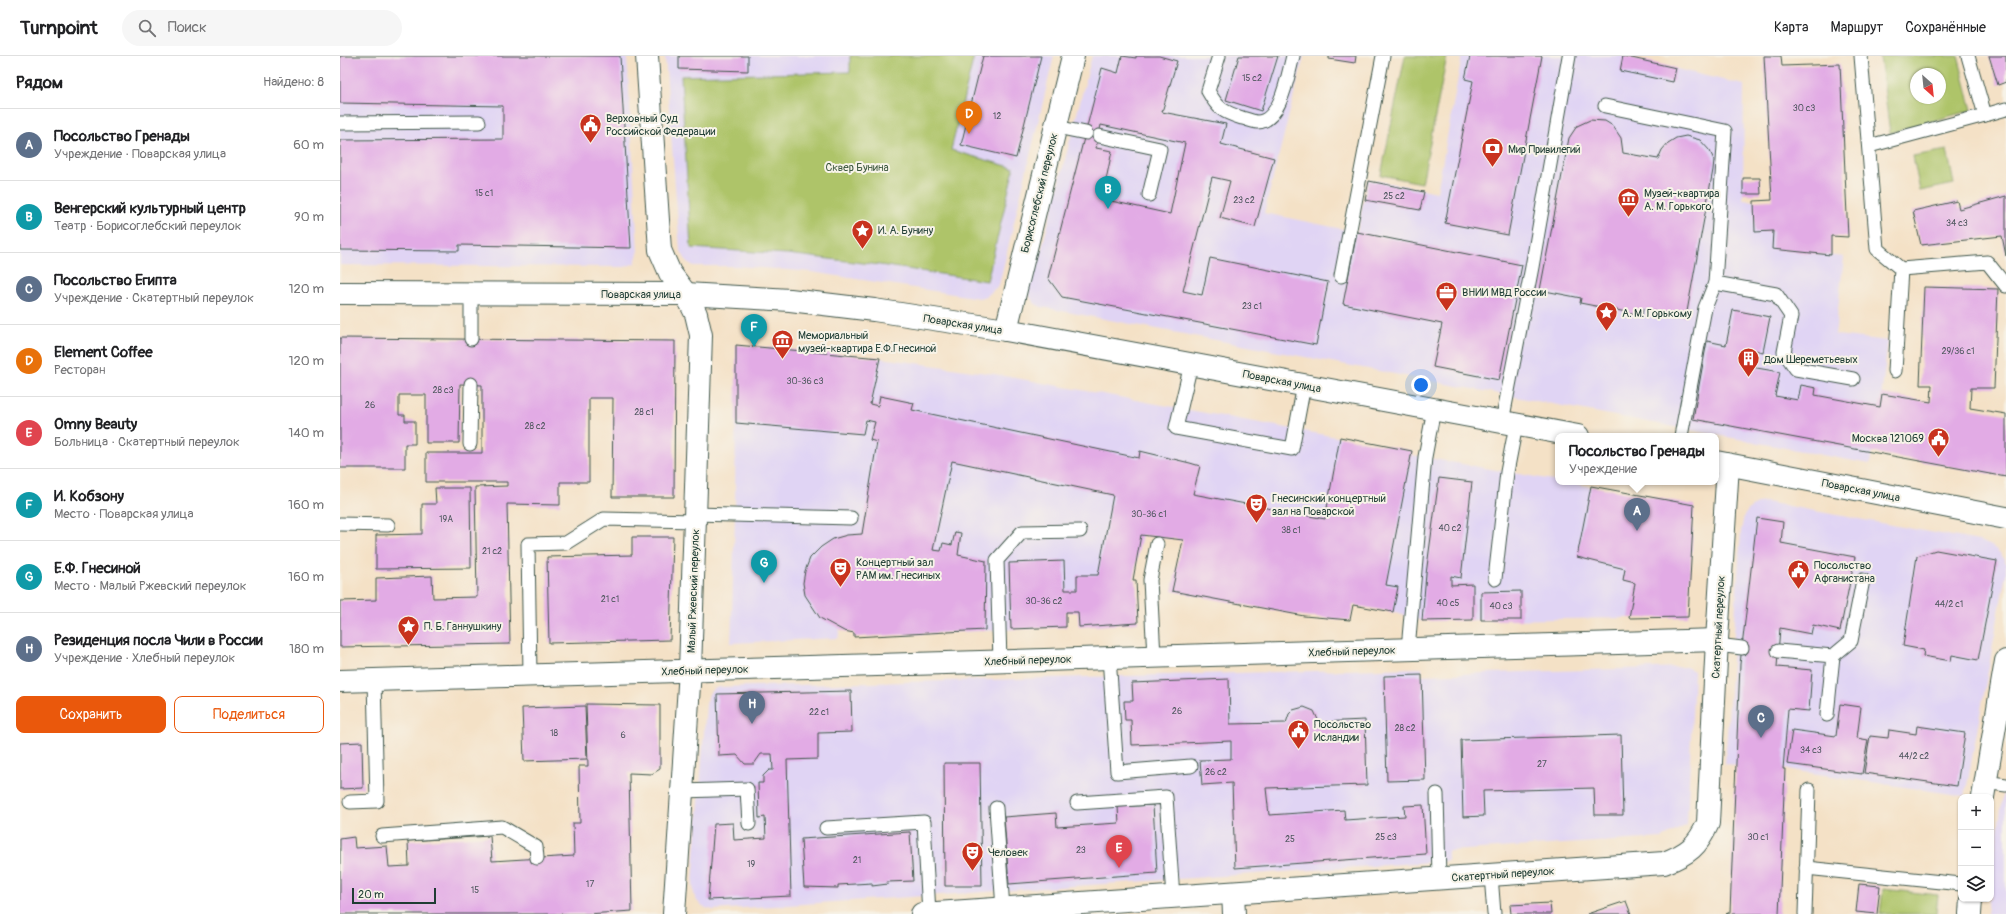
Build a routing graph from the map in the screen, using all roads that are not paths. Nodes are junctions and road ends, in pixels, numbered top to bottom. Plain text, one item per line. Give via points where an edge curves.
1 (647, 56) edge
2 (1073, 56) edge
3 (1219, 56) edge
4 (1293, 56) edge
5 (1383, 56) edge
6 (1569, 56) edge
7 (1861, 56) edge
8 (1968, 56) edge
9 (1605, 106) dead end
10 (2006, 109) edge
11 (1985, 115) junction
12 (340, 122) edge
13 (480, 122) dead end
14 (1056, 127) junction
15 (1086, 134) dead end
16 (1099, 136) dead end
17 (1869, 146) junction
18 (1149, 195) dead end
19 (1901, 269) junction
20 (1341, 276) dead end
21 (1715, 283) junction
22 (2006, 286) edge
23 (340, 293) edge
24 (471, 293) junction
25 (686, 294) junction
26 (1006, 330) junction
27 (471, 339) dead end
28 (1191, 364) junction
29 (1895, 371) dead end
30 (1853, 379) dead end
31 (471, 384) dead end
32 (1304, 385) junction
33 (1434, 409) junction
34 (1509, 423) junction
35 (1562, 433) edge
36 (1682, 433) edge
37 (470, 444) dead end
38 (1722, 464) edge
39 (695, 517) junction
40 (851, 518) dead end
41 (2006, 518) edge
42 (340, 524) edge
43 (388, 525) dead end
44 (1080, 531) dead end
45 (1157, 544) dead end
46 (1495, 579) dead end
47 (1864, 580) dead end
48 (1717, 643) junction
49 (1742, 648) dead end
50 (1408, 649) junction
51 (1778, 651) dead end
52 (1154, 656) junction
53 (1833, 656) junction
54 (1109, 658) junction
55 (1000, 661) junction
56 (2006, 661) edge
57 (690, 670) junction
58 (530, 675) junction
59 (374, 680) junction
60 (340, 681) edge
61 (1827, 715) dead end
62 (1191, 766) dead end
63 (1991, 788) edge
64 (1809, 790) dead end
65 (682, 791) junction
66 (1437, 794) dead end
67 (350, 802) dead end
68 (1077, 803) dead end
69 (996, 808) dead end
70 (748, 824) dead end
71 (826, 828) dead end
72 (382, 836) dead end
73 (537, 858) dead end
74 (1806, 868) junction
75 (1491, 875) junction
76 (1439, 878) junction
77 (1958, 884) edge
78 (1233, 893) junction
79 (1173, 897) junction
80 (1971, 902) edge
81 (1003, 909) junction
82 (977, 912) edge
83 (674, 914) edge
84 (922, 914) edge
85 (929, 914) edge
86 (1234, 914) edge
87 (1494, 914) edge
88 (1805, 914) edge
89 (1970, 914) edge

1 - 25 street, Малый Ржевский переулок via 660,250 670,273
2 - 14 street, Борисоглебский переулок
3 - 4 lane via 1208,91 1216,105 1226,113 1257,122 1271,117 1279,105
5 - 20 lane
6 - 34 lane via 1532,267
7 - 17 lane
8 - 11 lane
9 - 21 lane via 1725,131
10 - 11 lane
11 - 17 lane
12 - 13 lane
14 - 15 lane
14 - 26 street, Борисоглебский переулок
16 - 18 lane via 1160,149
17 - 19 lane via 1877,249
19 - 22 lane via 1988,262
19 - 29 lane
21 - 30 lane via 1776,294 1791,316 1784,352 1796,369
21 - 36 lane via 1705,308
23 - 24 street, Поварская улица
24 - 25 street, Поварская улица
24 - 27 lane
25 - 26 street, Поварская улица via 821,303
25 - 39 street, Малый Ржевский переулок via 696,314 701,336
26 - 28 street, Поварская улица
28 - 32 street, Поварская улица
28 - 32 lane via 1176,428 1292,450
31 - 37 lane
32 - 33 street, Поварская улица
33 - 34 street, Поварская улица
33 - 50 lane via 1425,457
34 - 35 street, Поварская улица
34 - 46 lane via 1507,472
38 - 41 street, Поварская улица
38 - 48 street, Скатертный переулок
39 - 40 lane
39 - 57 street, Малый Ржевский переулок
39 - 58 lane via 604,520 566,543 528,544
42 - 43 lane
44 - 55 lane via 1022,532 996,560
45 - 52 lane via 1150,580
47 - 53 lane via 1851,641
48 - 49 lane
48 - 50 street, Хлебный переулок
48 - 75 street, Скатертный переулок via 1708,822 1693,848 1680,857 1664,863
50 - 52 street, Хлебный переулок
51 - 53 lane
52 - 54 street, Хлебный переулок
53 - 61 lane
54 - 55 street, Хлебный переулок
54 - 62 lane via 1117,772
55 - 57 street, Хлебный переулок
56 - 63 street
57 - 58 street, Хлебный переулок
57 - 65 street, Малый Ржевский переулок
58 - 59 street, Хлебный переулок
59 - 60 street, Хлебный переулок
59 - 67 lane via 377,801
64 - 74 lane
65 - 70 lane via 748,789
65 - 83 street, Малый Ржевский переулок
66 - 76 lane
68 - 79 lane via 1166,797
69 - 81 lane
71 - 85 lane via 924,822
72 - 73 lane via 502,826 536,847
74 - 77 lane
74 - 88 lane
75 - 76 street, Скатертный переулок
75 - 87 lane
76 - 78 street, Скатертный переулок
78 - 79 street, Скатертный переулок
78 - 86 street
79 - 81 street, Скатертный переулок
80 - 89 street
81 - 82 street, Скатертный переулок
82 - 85 street, Скатертный переулок
84 - 85 street, Скатертный переулок

